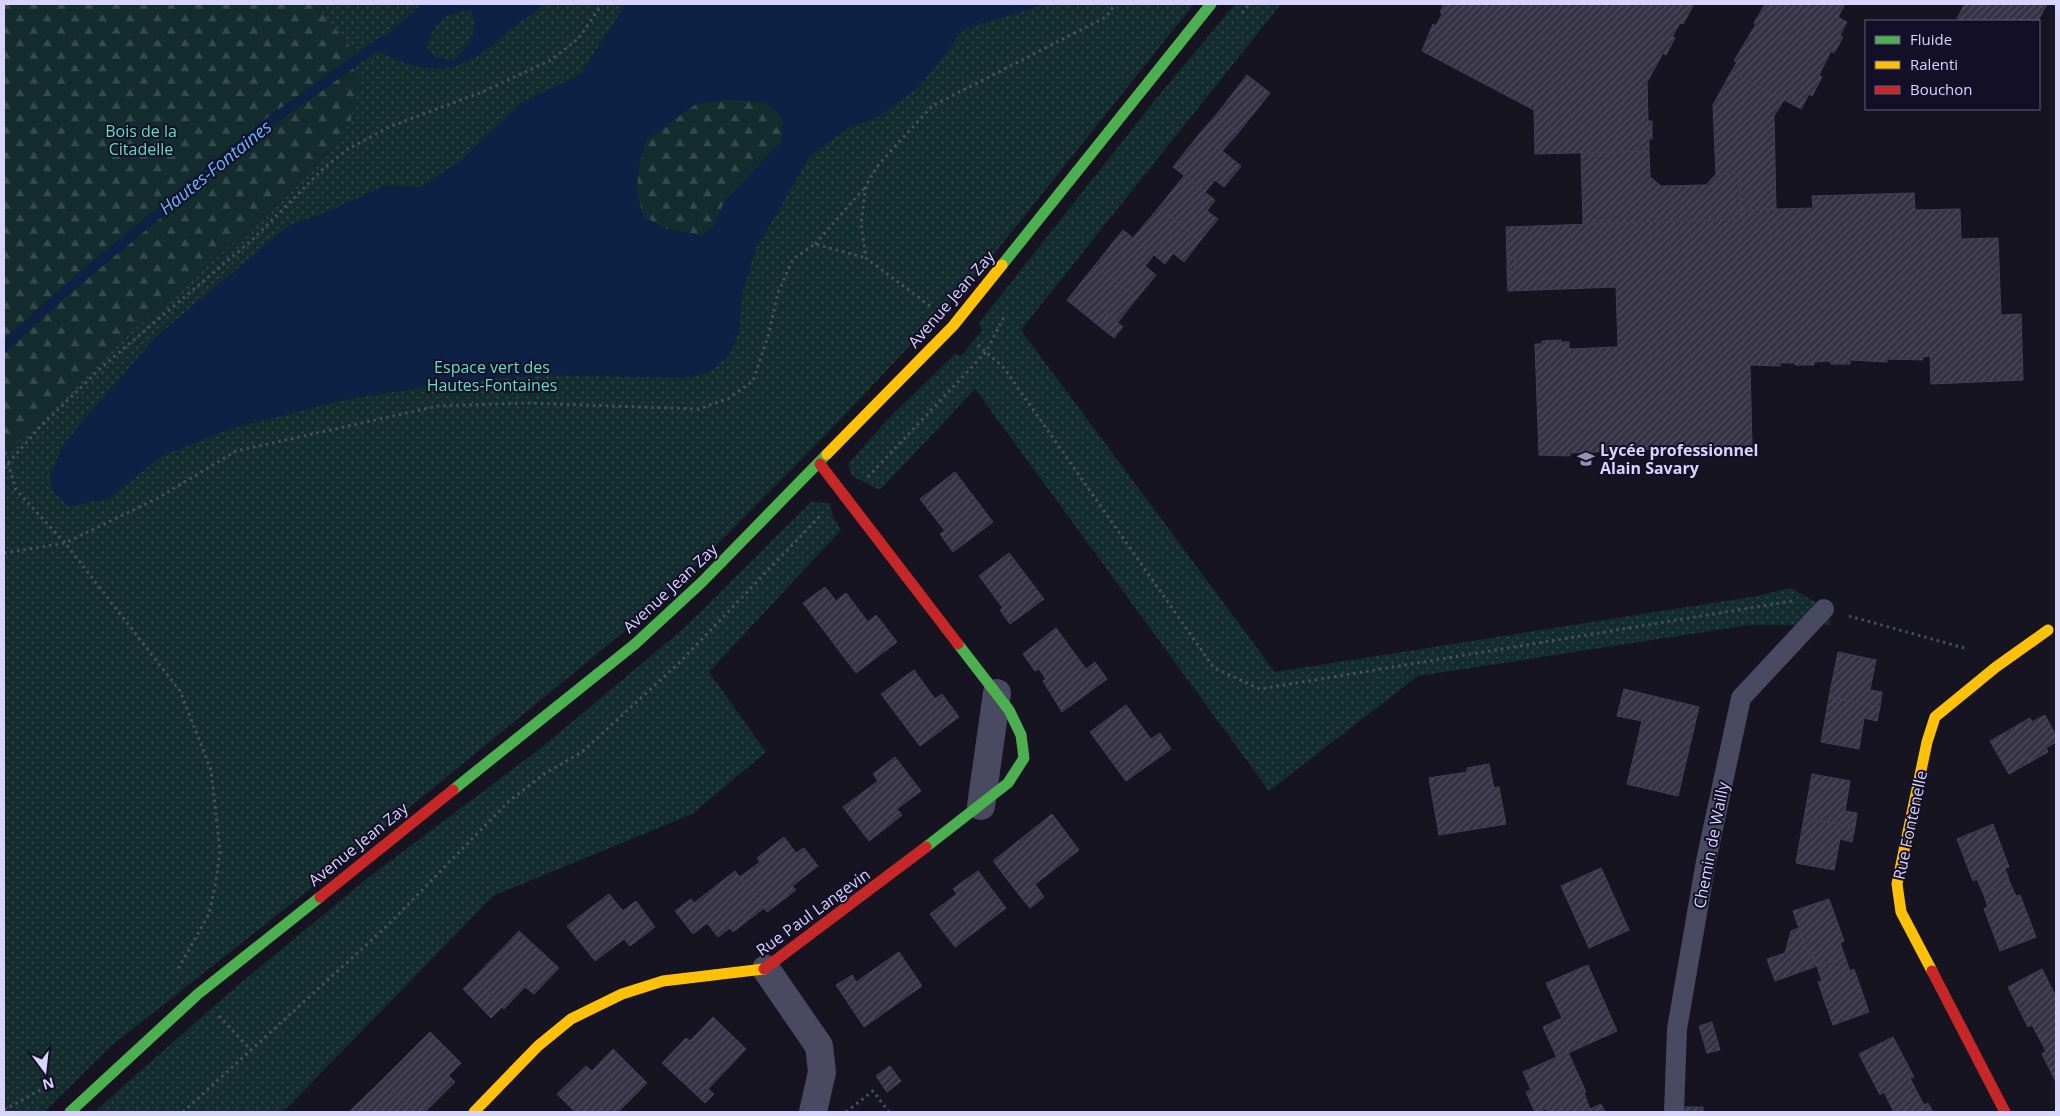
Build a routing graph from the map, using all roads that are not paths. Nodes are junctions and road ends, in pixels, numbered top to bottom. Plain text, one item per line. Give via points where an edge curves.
1 (1211, 4) edge
2 (820, 464) junction
3 (1824, 609) road end
4 (2053, 633) edge
5 (997, 692) junction
6 (981, 806) junction
7 (766, 969) junction
8 (70, 1112) edge
9 (474, 1112) edge
10 (813, 1112) edge
11 (1674, 1112) edge
12 (2005, 1112) edge

1 - 2 street, Avenue Jean Zay via 953,326
2 - 5 street
2 - 8 street, Avenue Jean Zay via 635,644 198,994
3 - 11 lane, Chemin de Wailly via 1741,698 1706,861 1677,1029
4 - 12 street, Rue Fontenelle via 1996,667 1936,717 1927,742 1897,884 1901,912
5 - 6 street
5 - 6 street, Rue Paul Langevin via 1021,735 1024,758 1008,783
6 - 7 street, Rue Paul Langevin
7 - 9 street, Rue Paul Langevin via 663,981 622,994 571,1019 538,1046
7 - 10 street via 819,1046 822,1072

